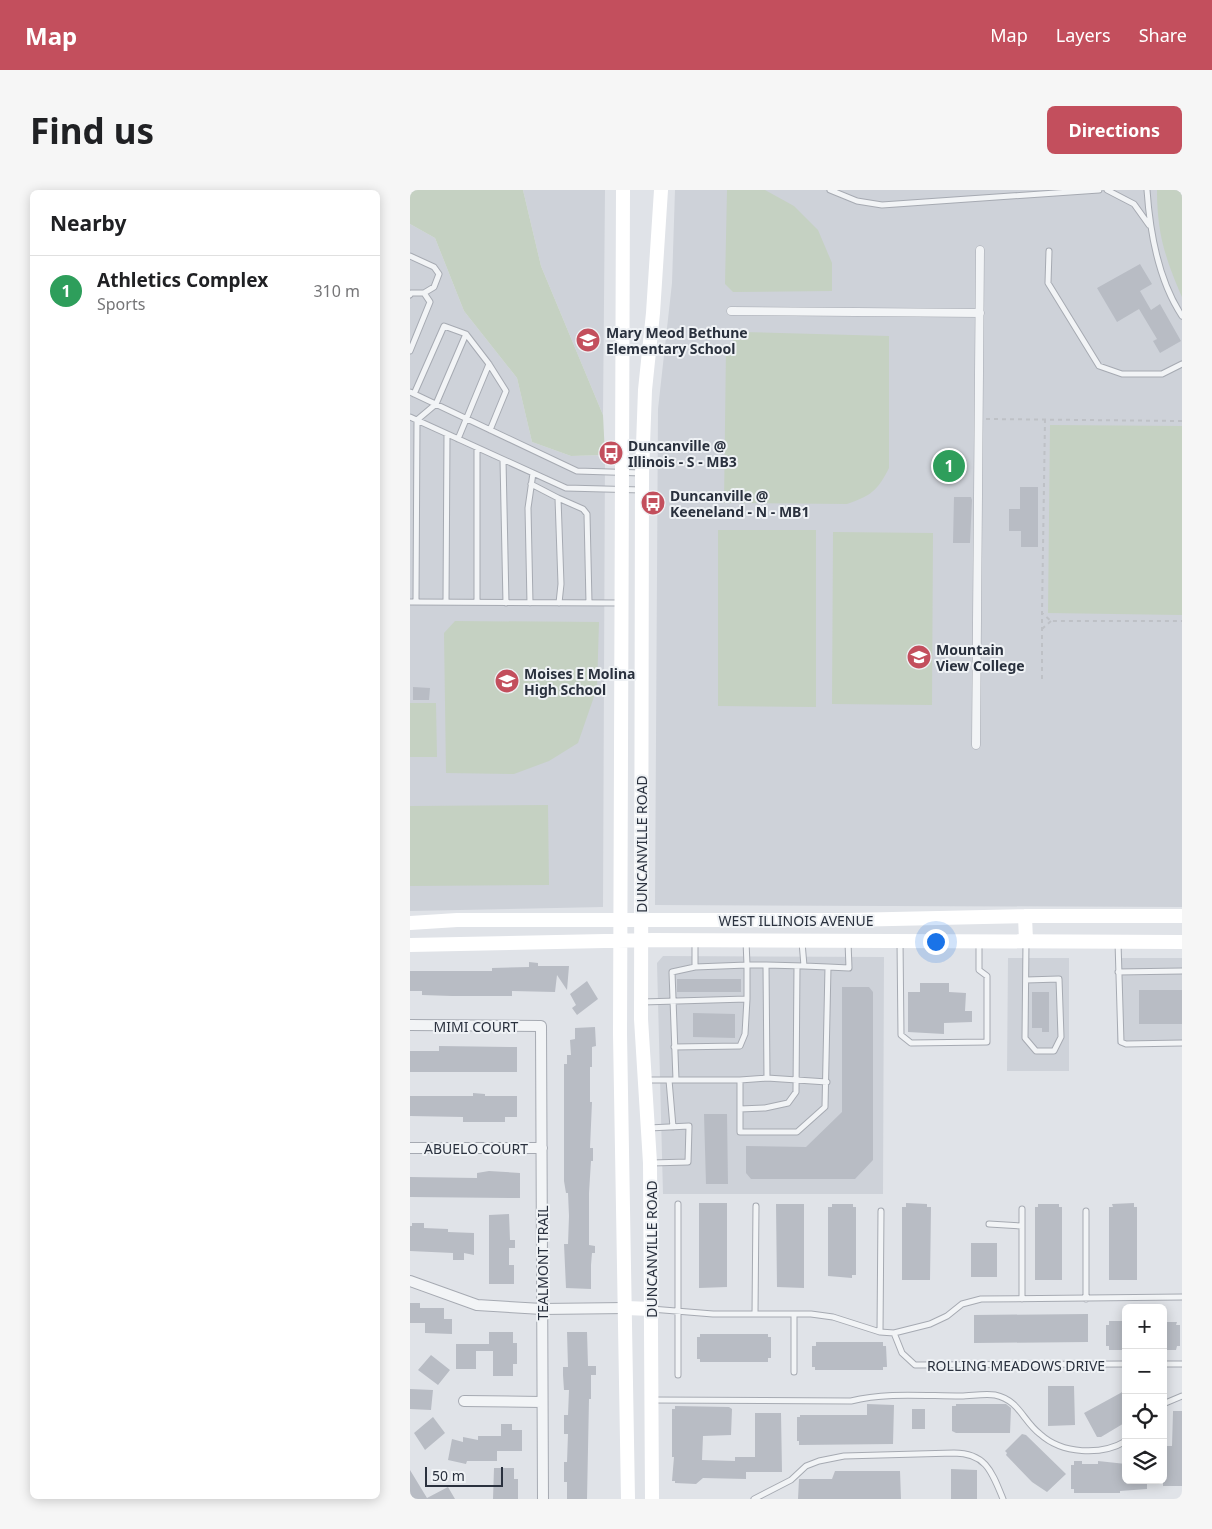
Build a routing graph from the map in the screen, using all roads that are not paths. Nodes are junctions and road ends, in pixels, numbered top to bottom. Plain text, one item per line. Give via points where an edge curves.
1 (623, 190) edge
2 (661, 190) edge
3 (830, 190) edge
4 (1099, 190) edge
5 (1107, 190) edge
6 (1147, 190) edge
7 (1149, 226) junction
8 (980, 250) dead end
9 (1048, 251) dead end
10 (410, 256) edge
11 (424, 293) junction
12 (410, 295) edge
13 (731, 312) dead end
14 (980, 313) junction
15 (1182, 316) edge
16 (466, 334) junction
17 (410, 351) edge
18 (489, 364) junction
19 (1182, 364) edge
20 (412, 393) edge
21 (436, 404) junction
22 (410, 417) edge
23 (467, 419) junction
24 (417, 420) junction
25 (490, 430) junction
26 (447, 434) junction
27 (458, 439) junction
28 (477, 448) junction
29 (503, 460) junction
30 (623, 471) junction
31 (533, 473) junction
32 (642, 473) junction
33 (530, 484) junction
34 (623, 490) junction
35 (642, 490) junction
36 (558, 498) junction
37 (413, 602) edge
38 (446, 602) junction
39 (477, 602) junction
40 (506, 603) junction
41 (530, 603) junction
42 (559, 603) junction
43 (589, 603) junction
44 (622, 603) junction
45 (976, 745) dead end
46 (1025, 916) junction
47 (1182, 916) edge
48 (620, 920) junction
49 (641, 920) junction
50 (847, 920) junction
51 (410, 923) edge
52 (620, 940) junction
53 (641, 940) junction
54 (695, 941) junction
55 (746, 941) junction
56 (802, 941) junction
57 (848, 941) junction
58 (900, 941) junction
59 (979, 941) junction
60 (1026, 941) junction
61 (1118, 942) junction
62 (1182, 942) edge
63 (410, 945) edge
64 (748, 965) junction
65 (766, 965) junction
66 (797, 966) junction
67 (804, 966) junction
68 (695, 967) junction
69 (828, 967) junction
70 (1182, 971) edge
71 (1118, 972) junction
72 (1026, 980) junction
73 (747, 999) junction
74 (673, 1001) junction
75 (641, 1002) junction
76 (410, 1025) edge
77 (542, 1026) joint
78 (1182, 1044) edge
79 (674, 1047) junction
80 (767, 1078) junction
81 (797, 1079) junction
82 (645, 1080) junction
83 (669, 1080) junction
84 (676, 1080) junction
85 (740, 1080) junction
86 (827, 1082) junction
87 (740, 1109) junction
88 (674, 1127) junction
89 (649, 1128) junction
90 (410, 1148) edge
91 (542, 1148) junction
92 (650, 1163) junction
93 (678, 1204) dead end
94 (756, 1206) dead end
95 (1022, 1209) dead end
96 (881, 1211) dead end
97 (1086, 1211) dead end
98 (989, 1224) dead end
99 (1022, 1226) junction
100 (410, 1281) edge
101 (1182, 1297) edge
102 (1022, 1299) junction
103 (1086, 1299) junction
104 (626, 1308) junction
105 (542, 1309) junction
106 (651, 1309) junction
107 (678, 1312) junction
108 (755, 1314) junction
109 (794, 1314) junction
110 (880, 1332) junction
111 (894, 1333) junction
112 (1122, 1364) edge
113 (1167, 1364) edge
114 (1182, 1364) edge
115 (794, 1372) dead end
116 (678, 1375) dead end
117 (1182, 1396) edge
118 (652, 1400) junction
119 (464, 1402) dead end
120 (542, 1402) junction
121 (1167, 1402) edge
122 (1122, 1443) edge
123 (543, 1499) edge
124 (628, 1499) edge
125 (652, 1499) edge
126 (754, 1499) edge
127 (1003, 1499) edge

1 - 30 main road, DUNCANVILLE ROAD
2 - 32 main road, DUNCANVILLE ROAD via 644,390
3 - 4 lane via 857,201 882,205
5 - 7 lane via 1134,204
6 - 7 lane
7 - 15 lane via 1157,261
8 - 14 street
9 - 19 lane via 1048,283 1098,366 1122,374 1162,374
10 - 11 lane via 434,267 439,274 434,287
11 - 12 lane via 411,292
11 - 17 lane via 430,302
13 - 14 street
14 - 45 street
16 - 18 lane
16 - 20 lane via 444,326
16 - 21 lane
18 - 23 lane
18 - 25 lane via 506,391
20 - 21 lane
21 - 23 lane
21 - 24 lane
22 - 24 lane
23 - 25 lane
23 - 27 lane
24 - 26 lane
24 - 37 lane
25 - 30 lane via 577,471
26 - 27 lane
26 - 38 lane
27 - 28 lane
28 - 29 lane
28 - 39 lane
29 - 31 lane
29 - 40 lane
30 - 32 lane
30 - 34 main road, DUNCANVILLE ROAD
31 - 33 lane
31 - 34 lane via 566,488
32 - 35 main road, DUNCANVILLE ROAD
33 - 36 lane
33 - 41 lane
34 - 35 lane
34 - 44 main road, DUNCANVILLE ROAD
35 - 49 main road, DUNCANVILLE ROAD
36 - 42 lane
36 - 43 lane via 587,514
37 - 38 lane
38 - 39 lane
39 - 40 lane
40 - 41 lane
41 - 42 lane
42 - 43 lane
43 - 44 lane
44 - 48 main road, DUNCANVILLE ROAD
46 - 47 main road, WEST ILLINOIS AVENUE
46 - 50 main road, WEST ILLINOIS AVENUE
46 - 60 main road
48 - 49 main road, WEST ILLINOIS AVENUE
48 - 51 main road, WEST ILLINOIS AVENUE
48 - 52 main road, DUNCANVILLE ROAD
49 - 50 main road, WEST ILLINOIS AVENUE
49 - 53 main road, DUNCANVILLE ROAD
50 - 57 main road
52 - 53 main road, WEST ILLINOIS AVENUE
52 - 63 main road, WEST ILLINOIS AVENUE
52 - 104 main road, DUNCANVILLE ROAD
53 - 54 main road, WEST ILLINOIS AVENUE
53 - 75 main road, DUNCANVILLE ROAD
54 - 55 main road, WEST ILLINOIS AVENUE
54 - 68 lane
55 - 56 main road, WEST ILLINOIS AVENUE
55 - 64 lane
56 - 57 main road, WEST ILLINOIS AVENUE
56 - 67 lane
57 - 58 main road, WEST ILLINOIS AVENUE
57 - 69 lane via 849,968
58 - 59 main road, WEST ILLINOIS AVENUE
58 - 59 lane via 901,1035 911,1043 987,1042 987,976 979,970
59 - 60 main road, WEST ILLINOIS AVENUE
60 - 61 main road, WEST ILLINOIS AVENUE
60 - 72 lane
61 - 62 main road, WEST ILLINOIS AVENUE
61 - 71 lane
64 - 65 lane
64 - 68 lane
64 - 73 lane
65 - 66 lane
65 - 80 lane
66 - 67 lane
66 - 81 lane
67 - 69 lane
68 - 74 lane via 672,972
69 - 86 lane
70 - 71 lane
71 - 78 lane via 1121,1042
72 - 72 lane via 1025,1038 1036,1051 1054,1051 1061,1037 1059,979
73 - 74 lane
73 - 79 lane via 745,1034 740,1046
74 - 75 lane
74 - 79 lane
75 - 82 main road, DUNCANVILLE ROAD
76 - 77 street, MIMI COURT
77 - 91 street, TEALMONT TRAIL
79 - 84 lane
80 - 81 lane
80 - 85 lane
81 - 86 lane
81 - 87 lane via 796,1092 788,1103
82 - 83 lane
82 - 89 main road, DUNCANVILLE ROAD
83 - 84 lane
83 - 88 lane
84 - 85 lane
85 - 87 lane
86 - 87 lane via 825,1107 798,1132 740,1132
88 - 89 lane
88 - 92 lane via 689,1126 688,1162
89 - 92 main road, DUNCANVILLE ROAD
90 - 91 street, ABUELO COURT
91 - 105 street, TEALMONT TRAIL
92 - 106 main road, DUNCANVILLE ROAD
93 - 107 lane
94 - 108 lane
95 - 99 lane
96 - 110 lane
97 - 103 lane
98 - 99 lane
99 - 102 lane
100 - 105 street via 477,1305
101 - 103 lane
102 - 103 lane
102 - 111 lane via 981,1299 962,1304 930,1324
104 - 105 street
104 - 106 main road
104 - 124 main road, DUNCANVILLE ROAD
105 - 120 street, TEALMONT TRAIL
106 - 107 lane
106 - 118 main road, DUNCANVILLE ROAD
107 - 108 lane
107 - 116 lane
108 - 109 lane
109 - 110 lane via 833,1317
109 - 115 lane
110 - 111 lane
111 - 112 lane, ROLLING MEADOWS DRIVE via 902,1353 915,1365
113 - 114 lane
117 - 121 lane
118 - 122 lane via 851,1402 873,1396 994,1395 1018,1407 1033,1428 1051,1442 1093,1451
118 - 125 main road, DUNCANVILLE ROAD
119 - 120 street
120 - 123 street, TEALMONT TRAIL
126 - 127 lane via 784,1485 806,1466 819,1461 844,1456 969,1453 988,1467

